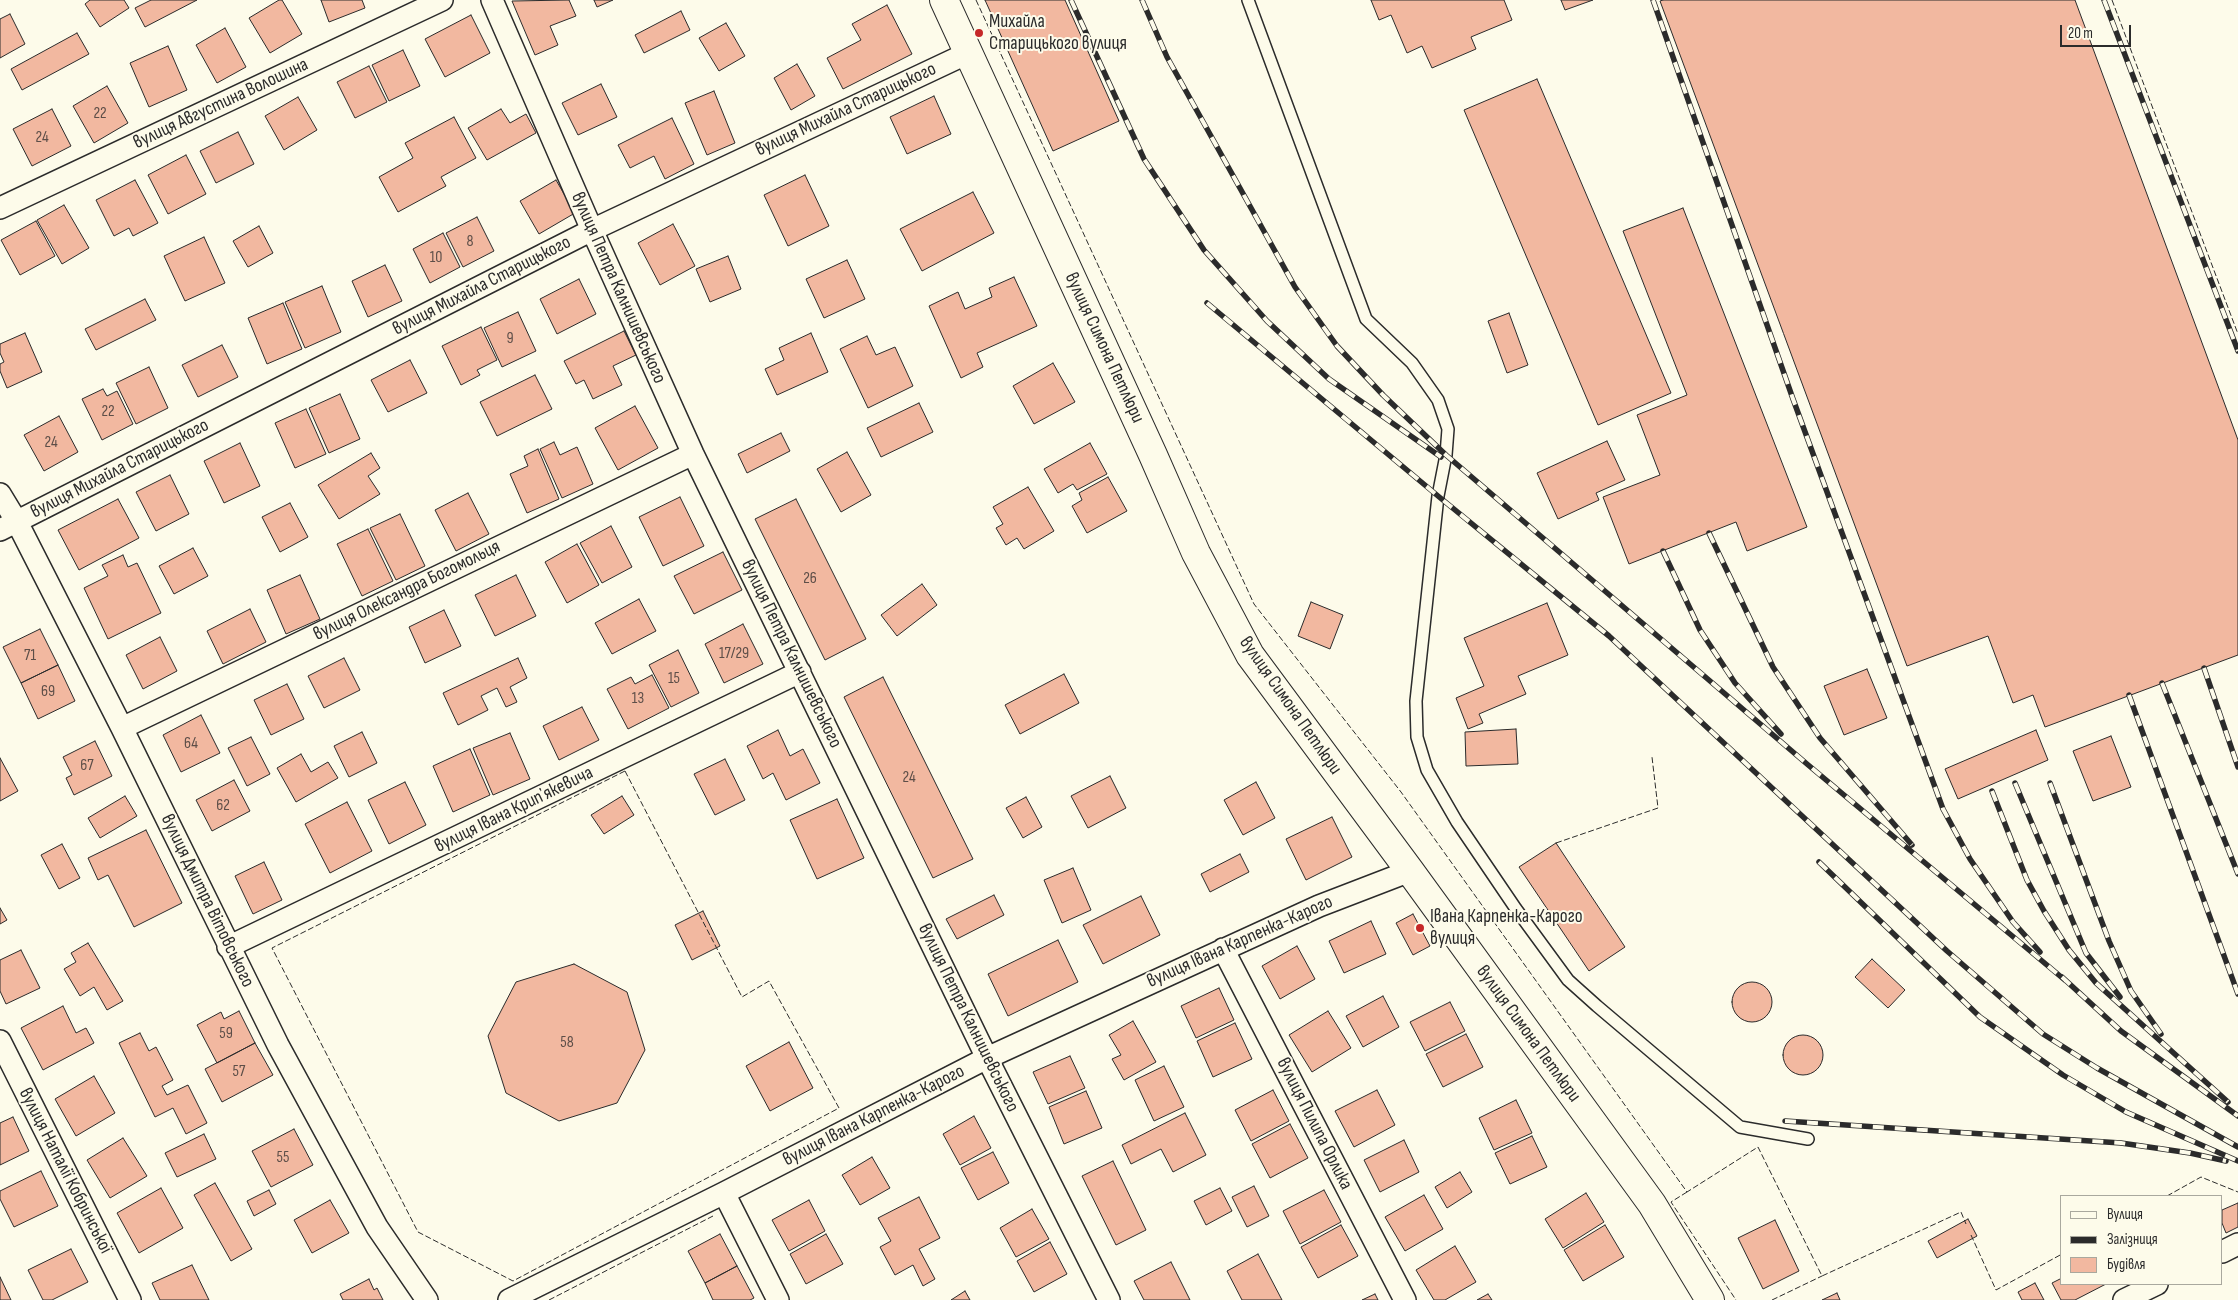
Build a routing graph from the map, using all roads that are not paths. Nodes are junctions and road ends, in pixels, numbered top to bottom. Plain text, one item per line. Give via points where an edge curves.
1 (442, 0) edge
2 (492, 0) edge
3 (944, 0) edge
4 (1248, 0) edge
5 (968, 52) junction
6 (0, 208) edge
7 (592, 230) junction
8 (692, 454) junction
9 (0, 494) edge
10 (8, 526) edge
11 (800, 672) junction
12 (122, 728) junction
13 (1410, 871) junction
14 (228, 947) junction
15 (1223, 949) junction
16 (0, 1042) edge
17 (987, 1058) junction
18 (1808, 1139) dead end
19 (724, 1193) junction
20 (2238, 1244) edge
21 (2223, 1252) edge
22 (2155, 1285) edge
23 (130, 1300) edge
24 (427, 1300) edge
25 (509, 1300) edge
26 (778, 1300) edge
27 (1109, 1300) edge
28 (1405, 1300) edge
29 (1710, 1300) edge
30 (2124, 1300) edge

1 - 6 street, вулиця Августина Волошина
2 - 7 street, вулиця Петра Калнишевського
3 - 5 main road, вулиця Симона Петлюри
4 - 18 lane via 1366,319 1412,363 1438,400 1448,429 1416,701 1418,737 1426,770 1489,870 1568,980 1740,1127
5 - 7 street, вулиця Михайла Старицького
5 - 13 main road, вулиця Симона Петлюри via 1196,553 1250,655
7 - 8 street, вулиця Петра Калнишевського
7 - 10 street, вулиця Михайла Старицького
8 - 11 street, вулиця Петра Калнишевського
8 - 12 street, вулиця Олександра Богомольця
9 - 10 street, вулиця Дмитра Вітовського
10 - 12 street, вулиця Дмитра Вітовського
11 - 14 street, вулиця Івана Крипʼякевича
11 - 17 street, вулиця Петра Калнишевського
12 - 14 street, вулиця Дмитра Вітовського
13 - 15 street, вулиця Івана Карпенка-Карого via 1319,906
13 - 29 main road, вулиця Симона Петлюри via 1652,1204
14 - 24 street, вулиця Дмитра Вітовського via 377,1227
15 - 17 street, вулиця Івана Карпенка-Карого
15 - 28 street, вулиця Пилипа Орлика
16 - 23 street, вулиця Наталії Кобринської
17 - 19 street, вулиця Івана Карпенка-Карого
17 - 27 street, вулиця Петра Калнишевського
19 - 25 street, вулиця Івана Карпенка-Карого
19 - 26 street
20 - 21 street
22 - 30 street

